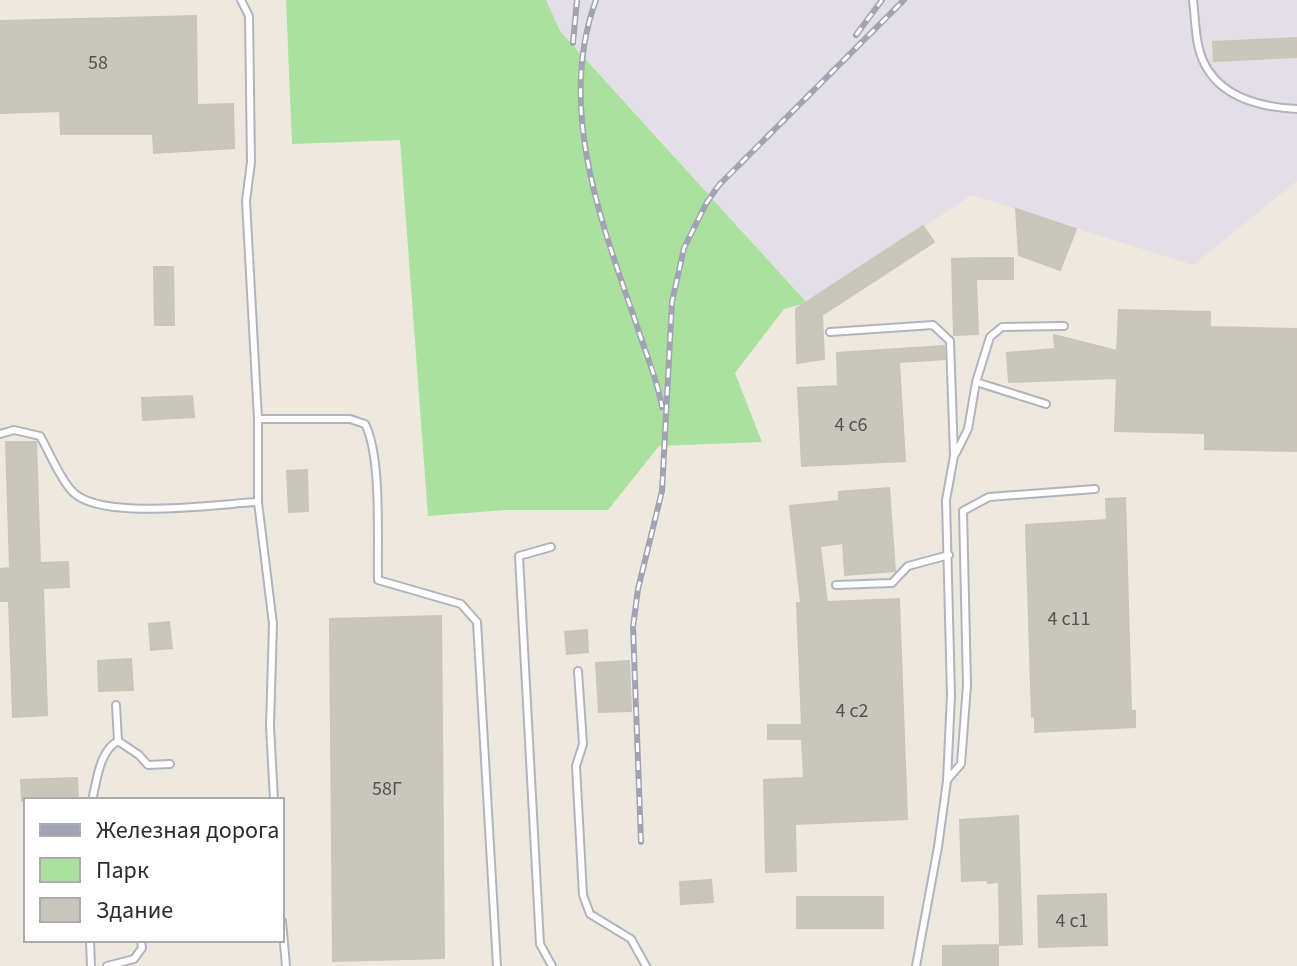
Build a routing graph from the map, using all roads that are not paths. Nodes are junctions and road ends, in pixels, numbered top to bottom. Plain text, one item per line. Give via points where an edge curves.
1 (241, 0) edge
2 (1193, 0) edge
3 (1297, 109) edge
4 (1064, 326) dead end
5 (830, 332) dead end
6 (976, 382) junction
7 (1046, 404) dead end
8 (258, 419) junction
9 (0, 434) edge
10 (954, 456) junction
11 (1095, 489) dead end
12 (258, 502) junction
13 (551, 547) dead end
14 (949, 555) junction
15 (836, 585) dead end
16 (578, 671) dead end
17 (116, 705) dead end
18 (118, 741) junction
19 (170, 764) dead end
20 (947, 781) junction
21 (93, 798) edge
22 (274, 798) edge
23 (90, 942) edge
24 (141, 942) edge
25 (284, 942) edge
26 (91, 966) edge
27 (107, 966) edge
28 (286, 966) edge
29 (497, 966) edge
30 (552, 966) edge
31 (646, 966) edge
32 (916, 966) edge

1 - 8 lane via 249,16 251,162 246,201
2 - 3 lane via 1199,51 1213,80 1238,97 1270,108
4 - 6 lane via 1002,327 990,337
5 - 10 lane via 933,325 950,341
6 - 7 lane
6 - 10 lane via 968,429
8 - 12 lane
8 - 29 lane via 350,419 365,424 372,438 378,580 461,604 477,622
9 - 12 lane via 14,430 40,436 72,492 93,505 136,510
10 - 14 lane via 946,500
11 - 20 lane via 989,497 963,511 967,685 961,764
12 - 22 lane via 273,624
13 - 30 lane via 519,556 540,944
14 - 15 lane via 908,566 892,583
14 - 20 lane
16 - 31 lane via 583,744 576,766 583,895 590,914 631,939
17 - 18 lane
18 - 19 lane via 148,765
18 - 21 lane via 103,757
20 - 32 lane
23 - 26 lane
24 - 27 lane via 134,959
25 - 28 lane

